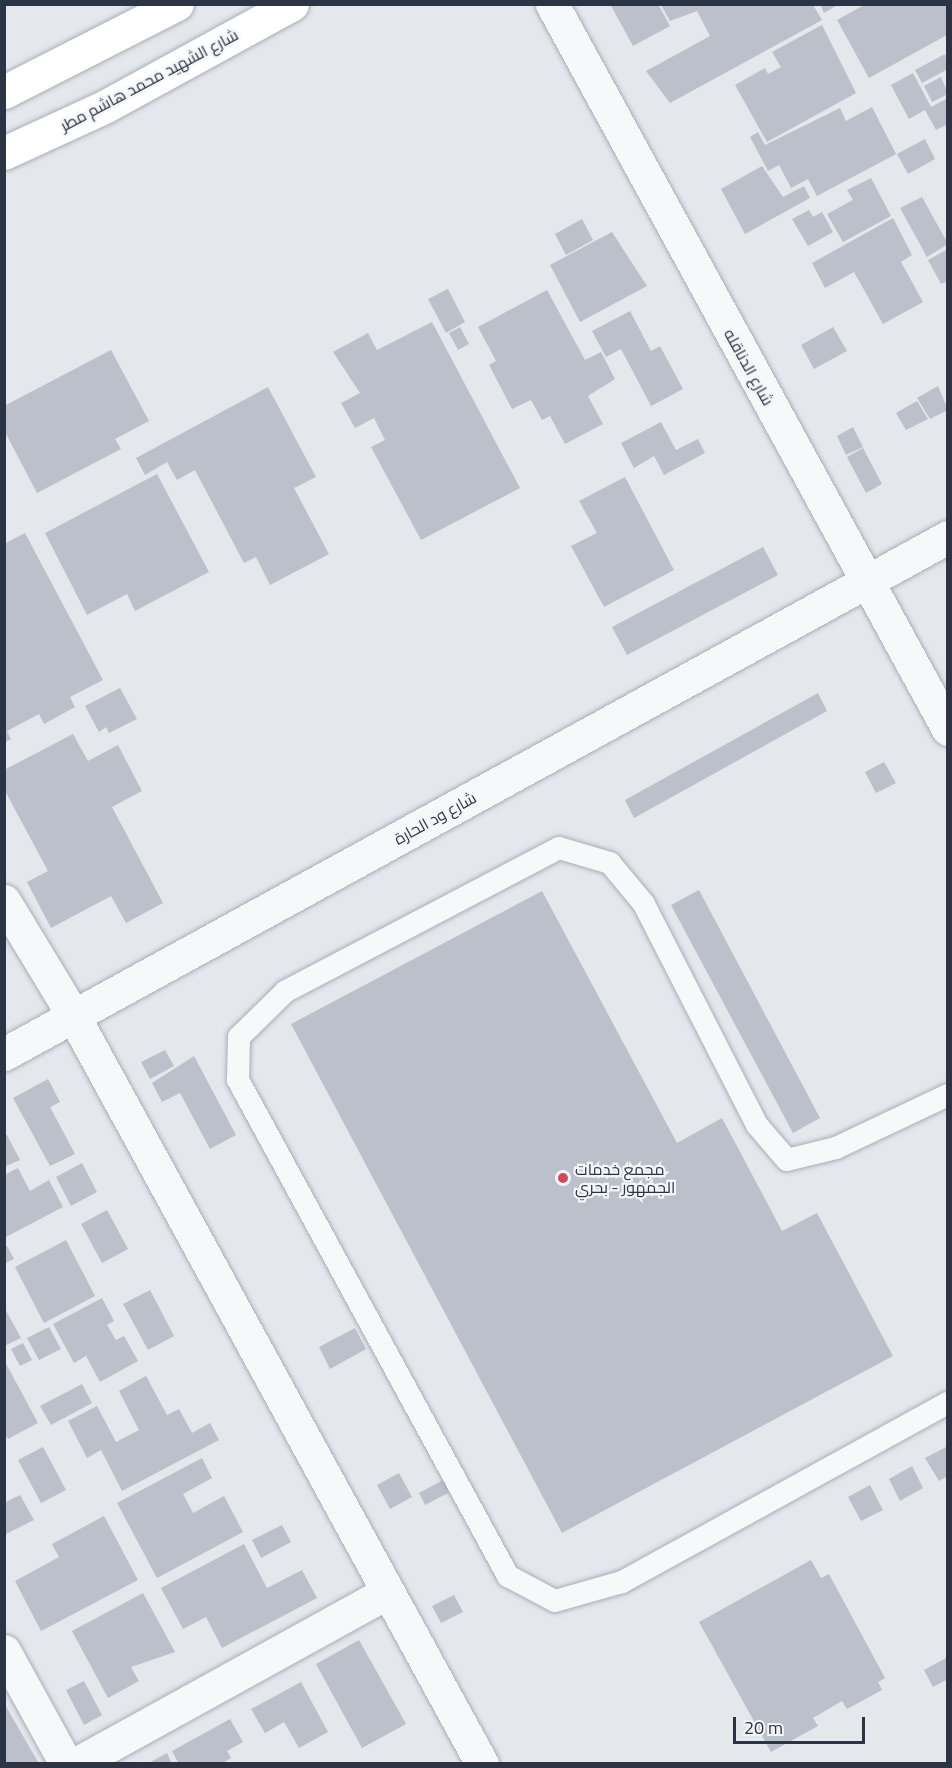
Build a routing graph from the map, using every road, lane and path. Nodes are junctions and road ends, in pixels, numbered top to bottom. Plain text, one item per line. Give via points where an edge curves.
1 (177, 4) edge
2 (292, 4) edge
3 (552, 4) edge
4 (4, 92) edge
5 (4, 153) edge
6 (948, 537) edge
7 (867, 583) junction
8 (948, 729) edge
9 (4, 901) edge
10 (73, 1015) junction
11 (4, 1054) edge
12 (948, 1095) edge
13 (948, 1403) edge
14 (388, 1592) junction
15 (4, 1652) edge
16 (66, 1764) edge
17 (76, 1764) edge
18 (482, 1764) edge

1 - 4 main road
2 - 5 main road, شارع الشهيد محمد هاشم مطر via 106,106
3 - 7 street, شارع الدناقله
6 - 7 street, شارع ود الحارة
7 - 8 street, شارع الدناقله
7 - 10 street, شارع ود الحارة
9 - 10 street
10 - 11 street, شارع ود الحارة
10 - 14 street
12 - 13 lane via 836,1148 787,1160 757,1125 644,904 610,863 559,848 285,992 239,1037 238,1080 508,1576 555,1601 622,1582
14 - 17 street
14 - 18 street
15 - 16 street

